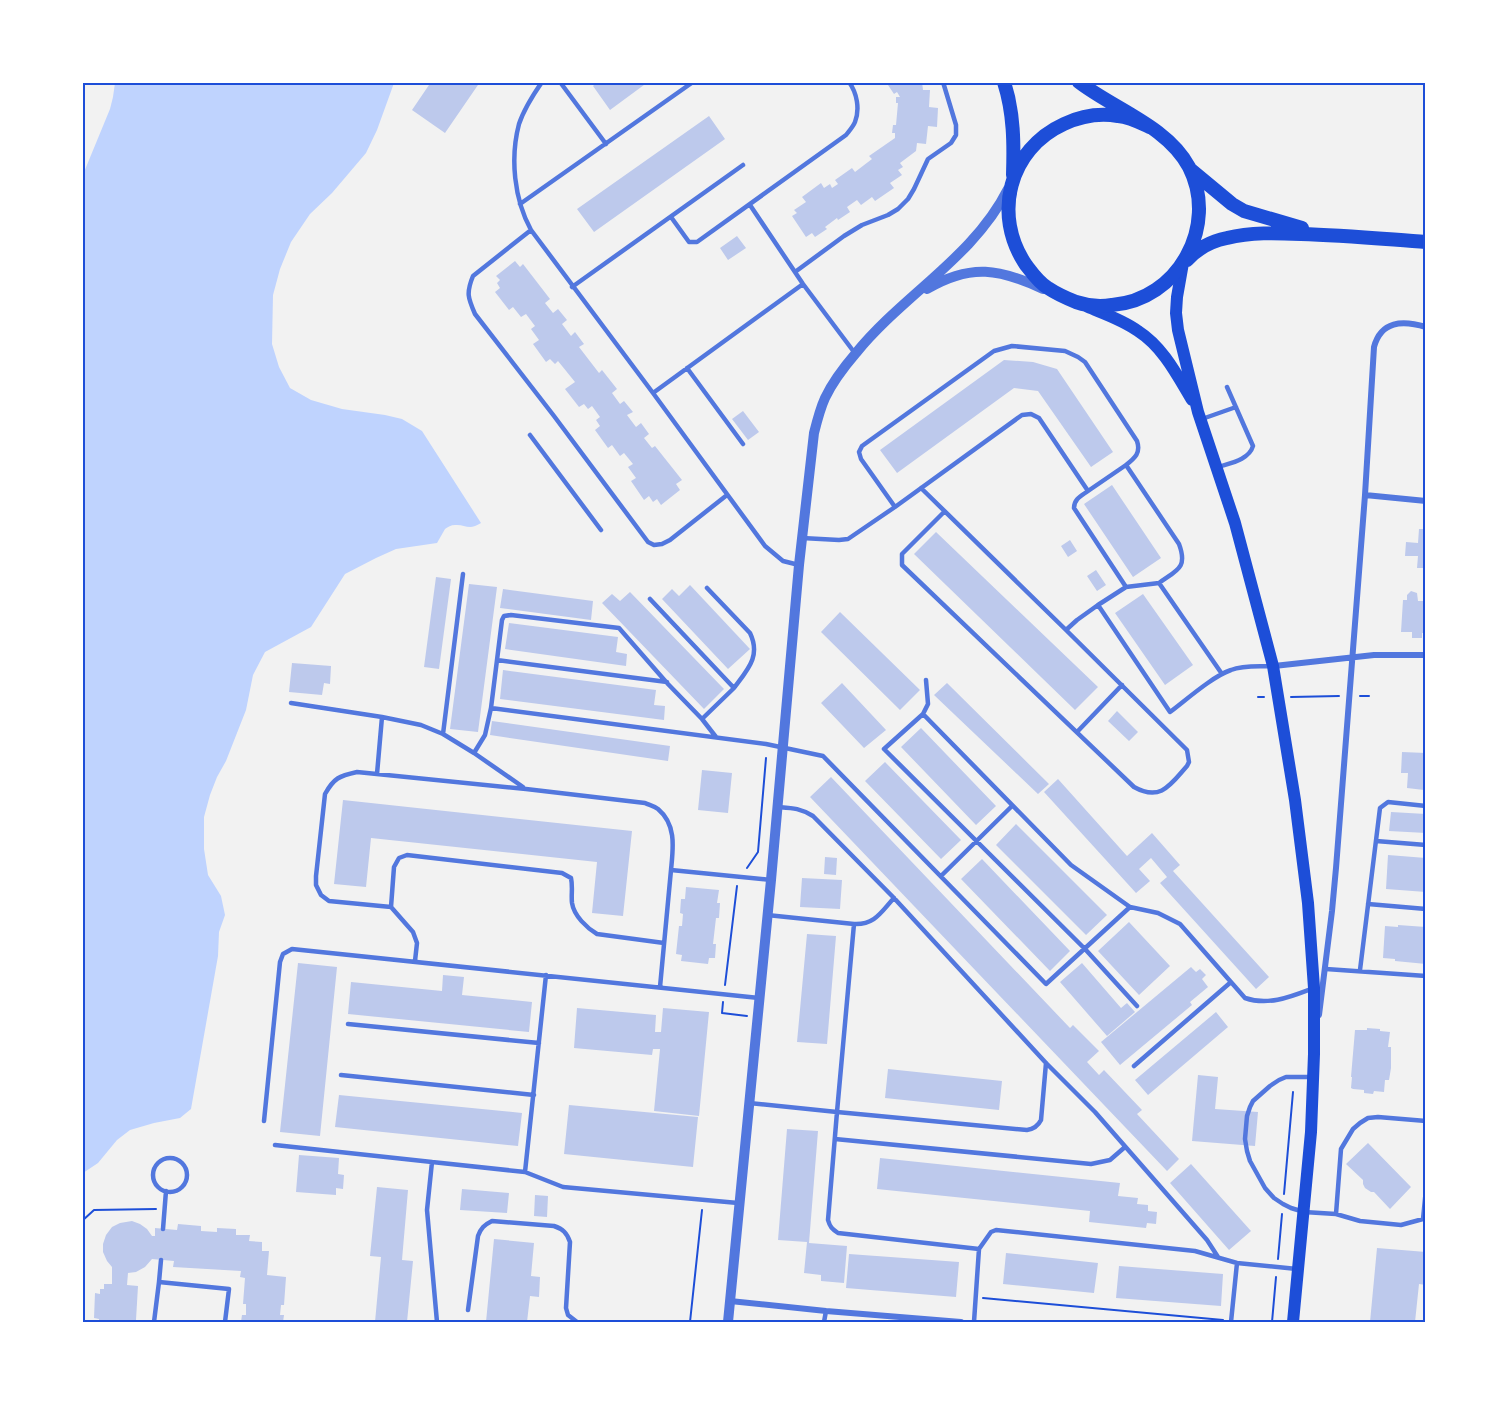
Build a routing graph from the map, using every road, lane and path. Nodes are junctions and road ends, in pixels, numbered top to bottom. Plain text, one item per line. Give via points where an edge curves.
1 (542, 82) edge
2 (560, 82) edge
3 (693, 82) edge
4 (849, 82) edge
5 (943, 82) edge
6 (1004, 82) edge
7 (1078, 82) edge
8 (1152, 128) junction
9 (606, 144) junction
10 (743, 165) dead end
11 (1188, 167) junction
12 (1012, 181) junction
13 (520, 204) junction
14 (750, 205) junction
15 (670, 217) junction
16 (531, 230) junction
17 (1324, 234) junction
18 (1425, 242) edge
19 (1183, 263) junction
20 (795, 272) junction
21 (803, 284) junction
22 (572, 287) junction
23 (1063, 297) junction
24 (912, 298) junction
25 (1082, 304) junction
26 (1425, 327) edge
27 (855, 354) junction
28 (687, 368) junction
29 (1227, 387) dead end
30 (653, 393) junction
31 (1236, 407) junction
32 (1200, 416) junction
33 (530, 435) dead end
34 (743, 444) dead end
35 (1126, 465) junction
36 (1218, 467) junction
37 (921, 488) junction
38 (1088, 491) junction
39 (727, 495) junction
40 (1365, 495) junction
41 (1425, 501) edge
42 (895, 507) junction
43 (944, 512) junction
44 (601, 530) dead end
45 (802, 538) junction
46 (799, 565) junction
47 (463, 574) dead end
48 (1159, 583) junction
49 (1126, 587) junction
50 (707, 588) dead end
51 (650, 599) dead end
52 (1098, 605) junction
53 (1066, 630) junction
54 (1425, 655) edge
55 (1352, 658) junction
56 (497, 660) junction
57 (1273, 666) junction
58 (1222, 674) junction
59 (926, 680) dead end
60 (667, 683) junction
61 (1122, 686) junction
62 (734, 688) junction
63 (1350, 696) junction
64 (1369, 696) dead end
65 (1258, 697) dead end
66 (1278, 697) junction
67 (291, 703) dead end
68 (491, 708) junction
69 (1170, 712) junction
70 (923, 714) junction
71 (382, 717) junction
72 (702, 719) junction
73 (1158, 721) junction
74 (1077, 732) junction
75 (443, 734) junction
76 (716, 737) junction
77 (782, 747) junction
78 (474, 753) junction
79 (377, 774) junction
80 (526, 789) junction
81 (1012, 806) junction
82 (1425, 806) edge
83 (777, 807) junction
84 (1376, 841) junction
85 (976, 842) junction
86 (1425, 845) edge
87 (671, 870) junction
88 (941, 876) junction
89 (771, 880) junction
90 (894, 898) junction
91 (1368, 904) junction
92 (391, 907) junction
93 (1130, 907) junction
94 (1425, 909) edge
95 (767, 915) junction
96 (854, 924) junction
97 (664, 943) junction
98 (1085, 949) junction
99 (415, 961) junction
100 (1326, 969) junction
101 (1360, 970) junction
102 (546, 975) junction
103 (1425, 976) edge
104 (1231, 982) junction
105 (660, 987) junction
106 (1314, 988) junction
107 (759, 998) junction
108 (1137, 1006) dead end
109 (722, 1013) dead end
110 (747, 1016) dead end
111 (348, 1024) dead end
112 (539, 1043) junction
113 (1314, 1054) junction
114 (1047, 1063) junction
115 (1134, 1066) dead end
116 (341, 1076) dead end
117 (1313, 1077) junction
118 (534, 1095) junction
119 (749, 1103) junction
120 (837, 1112) junction
121 (264, 1121) dead end
122 (1425, 1121) edge
123 (835, 1139) junction
124 (275, 1145) dead end
125 (1125, 1146) junction
126 (432, 1162) junction
127 (525, 1172) junction
128 (1425, 1189) edge
129 (166, 1191) junction
130 (720, 1201) junction
131 (740, 1203) junction
132 (164, 1209) junction
133 (1304, 1212) junction
134 (1336, 1214) junction
135 (1424, 1219) edge
136 (82, 1221) edge
137 (163, 1228) dead end
138 (979, 1249) junction
139 (1218, 1257) junction
140 (161, 1260) dead end
141 (1237, 1263) junction
142 (1298, 1269) junction
143 (159, 1282) junction
144 (975, 1298) junction
145 (730, 1301) junction
146 (468, 1310) dead end
147 (826, 1311) junction
148 (1231, 1322) edge
149 (154, 1323) edge
150 (225, 1323) edge
151 (437, 1323) edge
152 (577, 1323) edge
153 (690, 1323) edge
154 (728, 1323) edge
155 (824, 1323) edge
156 (962, 1323) edge
157 (974, 1323) edge
158 (1255, 1323) edge
159 (1293, 1323) edge

1 - 13 lane via 526,108 516,141 514,166
2 - 9 lane
3 - 9 lane
4 - 14 lane via 856,96 857,111 855,123 846,135
5 - 20 lane via 956,135 928,159 908,199 888,215 844,236
6 - 12 main road via 1012,123
7 - 8 main road
8 - 11 main road via 1179,152
8 - 12 main road via 1119,116 1071,121 1056,127 1032,147
9 - 13 lane
10 - 15 lane
11 - 17 main road via 1244,211
11 - 19 main road via 1199,209 1195,237
12 - 23 main road via 1009,226 1020,256 1046,287
12 - 24 street via 985,226
13 - 16 lane
14 - 15 lane via 698,242 689,242
14 - 20 lane
15 - 22 lane
16 - 22 lane
16 - 39 lane via 473,276 468,298 475,314 648,542 654,545 670,540
17 - 18 main road
17 - 19 main road via 1260,233 1226,238 1209,244
19 - 25 main road via 1164,284 1139,300 1120,305
19 - 32 main road via 1176,313
20 - 21 lane
21 - 27 lane
21 - 28 lane
22 - 30 lane
23 - 24 street via 1020,278 978,271 936,284
23 - 25 main road
24 - 27 street
25 - 32 main road via 1150,339 1173,368
26 - 40 street via 1396,324 1377,335
27 - 45 street via 833,383 819,414
28 - 30 lane
28 - 34 lane
29 - 31 lane
30 - 39 lane
31 - 32 lane
31 - 36 lane via 1253,446 1246,457
32 - 36 main road
33 - 44 lane
35 - 38 lane
35 - 42 lane via 1139,452 1137,441 1085,362 1065,351 1003,347 862,446 861,459
35 - 48 lane via 1183,553 1179,568
36 - 57 main road
37 - 38 lane via 1022,415 1031,414 1039,418
37 - 42 lane
37 - 43 lane
38 - 49 lane via 1078,498 1074,508
39 - 46 lane via 765,546 783,561
40 - 41 street
40 - 55 street
42 - 45 lane via 848,538
43 - 53 lane
43 - 74 lane via 902,554 902,565
45 - 46 street
46 - 77 street
47 - 75 lane
48 - 49 lane
48 - 58 lane
49 - 52 lane
50 - 62 lane via 754,641 754,658
51 - 62 lane
52 - 53 lane
52 - 69 lane
53 - 61 lane
54 - 55 street
55 - 57 street
55 - 63 street
56 - 60 lane
56 - 60 lane via 504,616 619,628
56 - 68 lane
57 - 58 lane via 1232,669
57 - 66 main road
58 - 69 lane
59 - 70 lane via 928,704
60 - 72 lane
61 - 73 lane
61 - 74 lane
62 - 72 lane
63 - 64 path
63 - 66 path
63 - 100 street
65 - 66 path
66 - 106 main road via 1302,850
67 - 71 lane
68 - 76 lane
68 - 78 lane
69 - 73 lane
70 - 81 lane
70 - 85 lane via 884,749
71 - 75 lane
71 - 79 lane
72 - 76 lane
73 - 74 lane via 1187,750 1189,762 1168,787 1154,793 1134,787
75 - 78 lane
76 - 77 lane
77 - 83 street
77 - 88 lane via 823,756
78 - 80 lane
79 - 80 lane
79 - 92 lane via 341,775 331,783 325,794 316,885 329,901
80 - 87 lane via 645,803 658,809 672,833
81 - 85 lane
81 - 93 lane via 1071,865
82 - 84 lane via 1384,804 1380,808
83 - 89 street
83 - 90 lane via 804,810 813,816
84 - 86 lane
84 - 91 lane
85 - 88 lane
85 - 98 lane
87 - 89 lane
87 - 97 lane
88 - 98 lane via 1046,984
89 - 95 street
90 - 96 lane via 876,918
90 - 114 lane
91 - 94 lane
91 - 101 lane
92 - 97 lane via 394,867 399,858 407,855 562,873 571,878 573,909 588,928 597,934
92 - 99 lane via 413,932 417,943
93 - 98 lane
93 - 104 lane via 1158,913 1180,924
95 - 96 lane
95 - 107 street
96 - 120 lane
97 - 105 lane
98 - 108 lane
99 - 102 lane
99 - 121 lane via 302,949 284,954 279,962
100 - 101 lane
100 - 113 street
101 - 103 lane
102 - 105 lane
102 - 112 lane
104 - 106 lane via 1245,998 1254,1001 1283,999
104 - 115 lane
105 - 107 lane
106 - 113 main road
107 - 119 street
109 - 110 path
111 - 112 lane
112 - 118 lane
113 - 117 main road
114 - 120 lane via 1041,1120 1033,1129
114 - 125 lane
116 - 118 lane
117 - 133 main road
117 - 133 lane via 1286,1077 1253,1101 1245,1139 1250,1161 1265,1188 1274,1198
118 - 127 lane
119 - 120 lane
119 - 131 street
120 - 123 lane
122 - 134 lane via 1368,1118 1353,1129 1341,1149
123 - 125 lane via 1091,1164 1110,1160
123 - 138 lane via 828,1220 833,1230
124 - 126 lane
125 - 139 lane
126 - 127 lane
126 - 151 lane via 427,1210
127 - 130 lane via 563,1187
128 - 135 lane
129 - 129 lane via 154,1181 155,1168 163,1159 178,1159 186,1168 186,1182 177,1190
129 - 132 lane
130 - 131 lane
130 - 153 path via 714,1211 702,1210
131 - 145 street
132 - 136 path via 94,1210
132 - 137 lane
133 - 134 lane
133 - 142 main road
134 - 135 lane via 1401,1225
138 - 139 lane via 996,1230 1195,1251
138 - 144 lane
139 - 141 lane
140 - 143 lane
141 - 142 lane
141 - 148 lane
142 - 159 main road
143 - 149 lane
143 - 150 lane via 229,1289
144 - 148 path
144 - 157 lane
145 - 147 street
145 - 154 street
146 - 152 lane via 478,1236 485,1224 492,1221 554,1226 567,1234 570,1242 566,1308
147 - 155 lane
147 - 156 street
148 - 158 path

